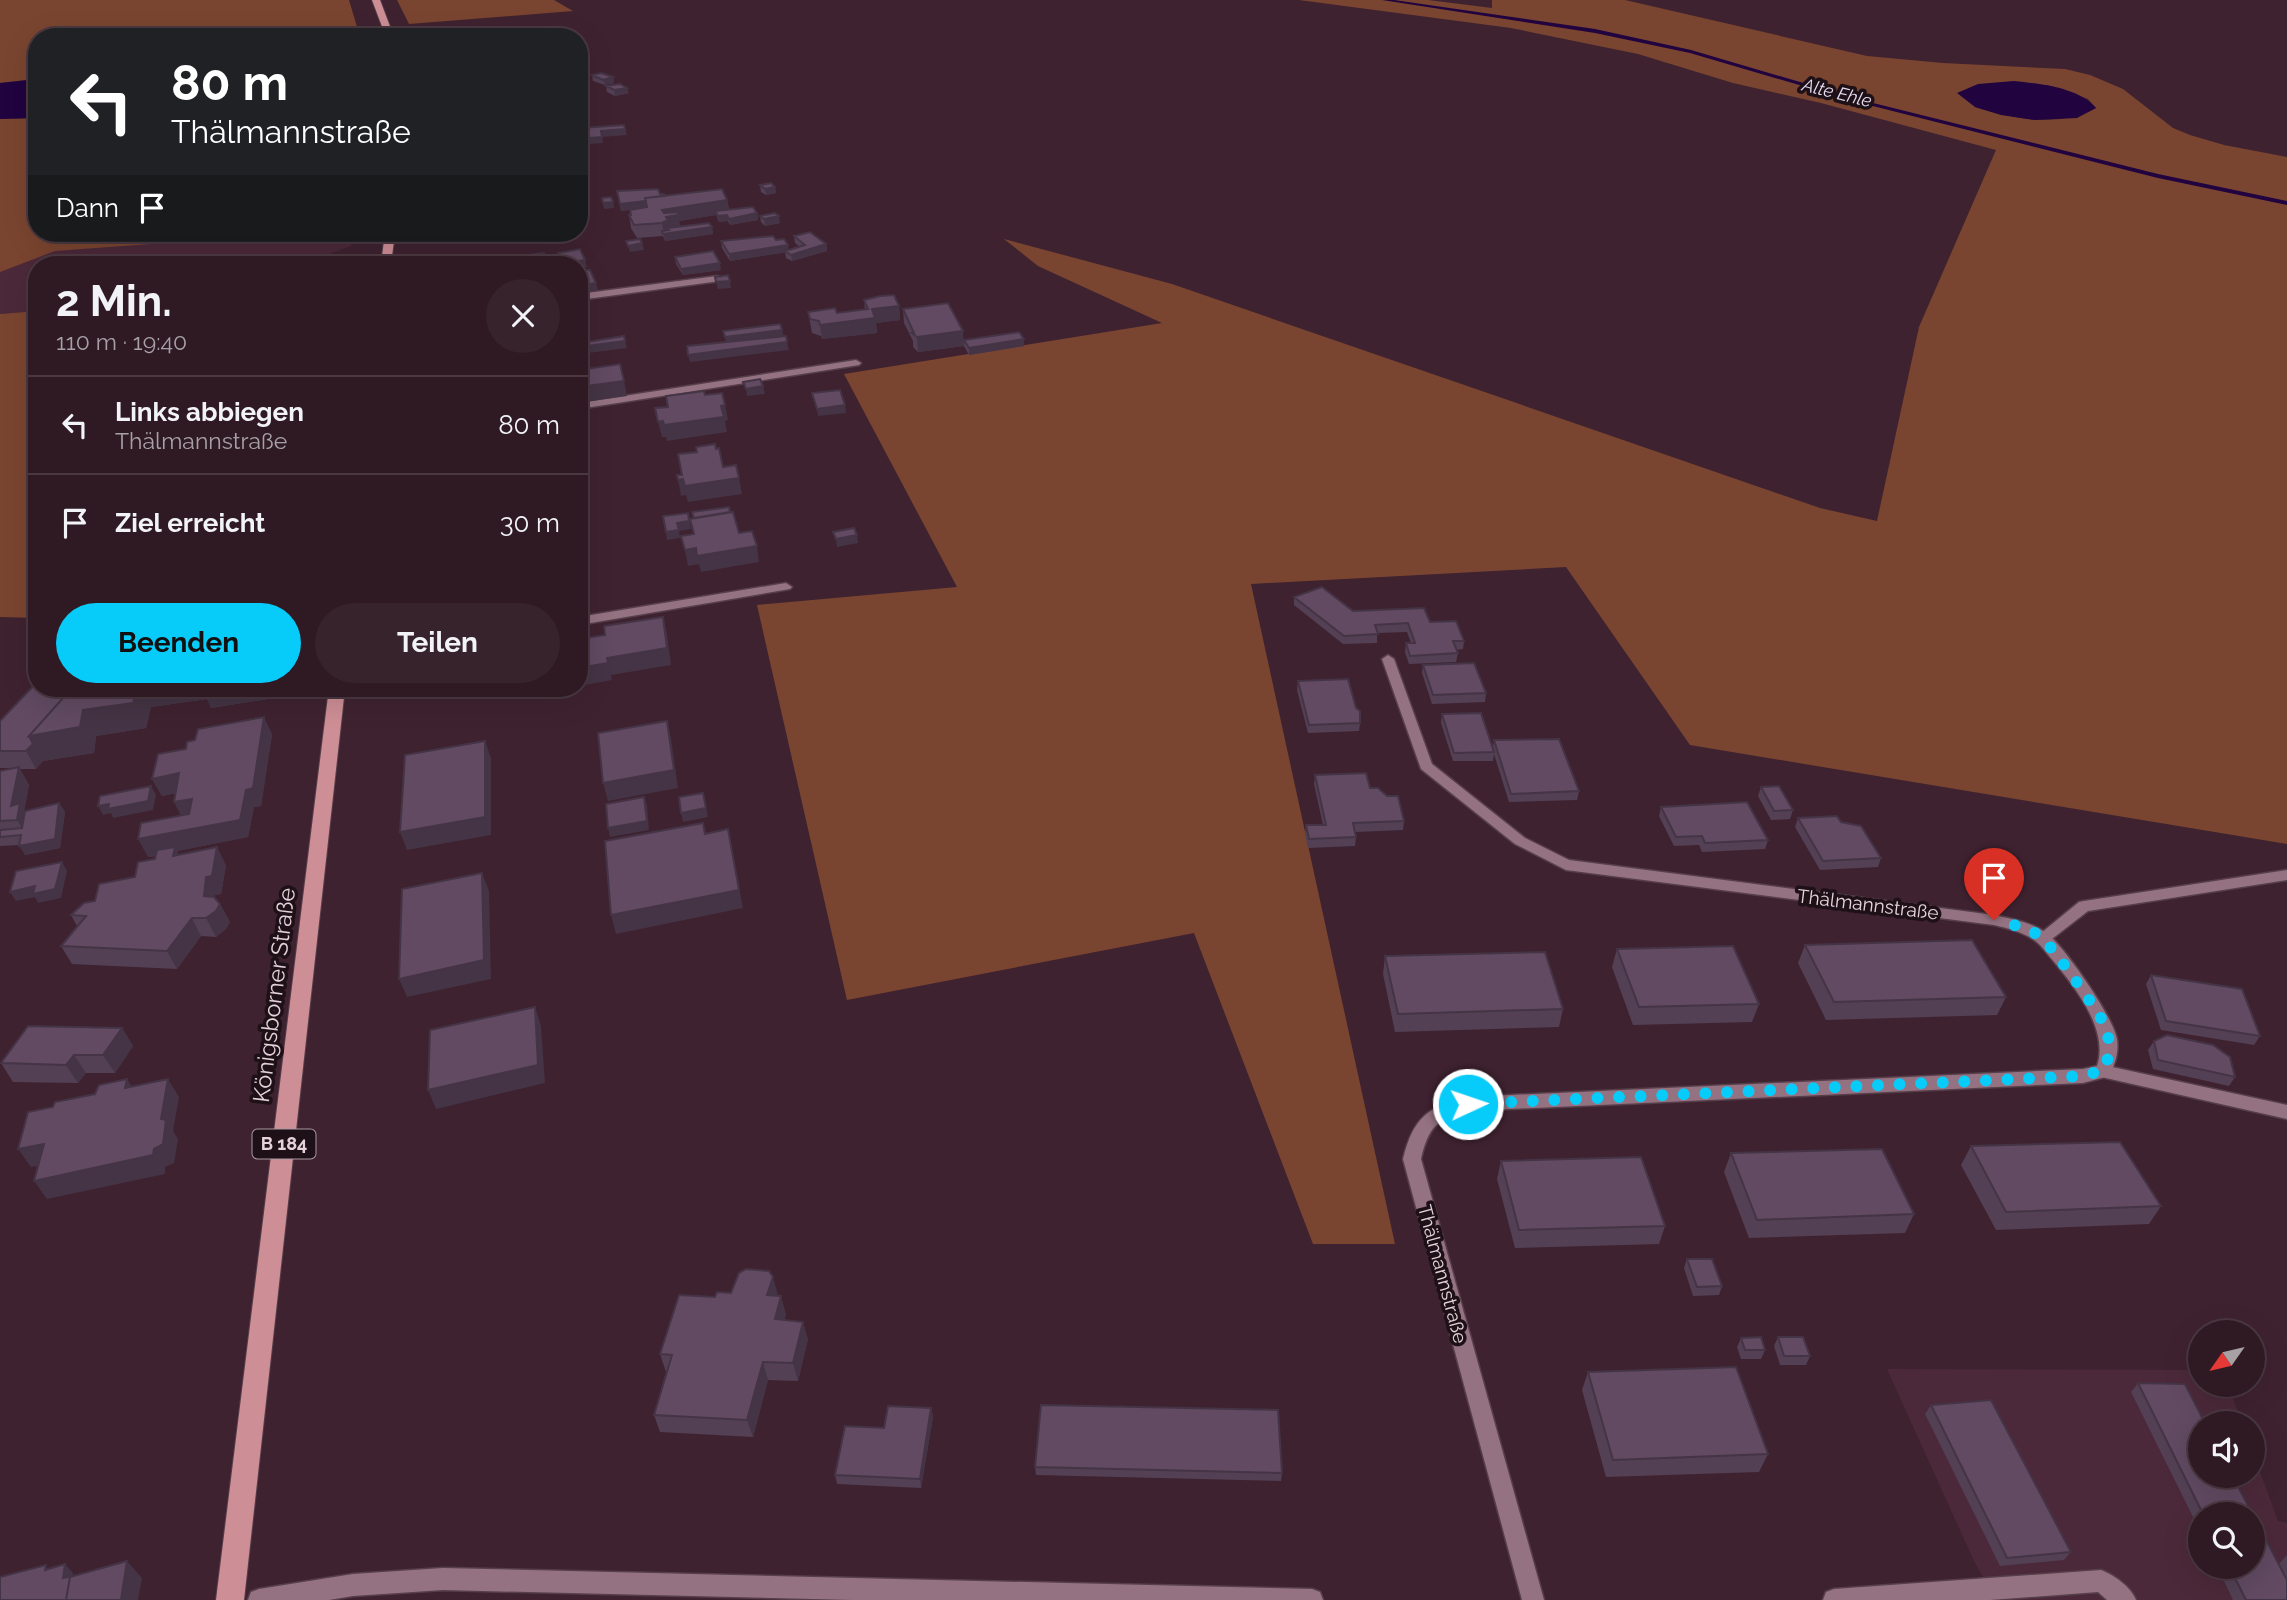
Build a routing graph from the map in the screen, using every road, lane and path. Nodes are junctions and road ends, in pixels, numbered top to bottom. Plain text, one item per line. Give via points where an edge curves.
1 (376, 0) edge
2 (387, 28) edge
3 (717, 278) edge
4 (588, 296) edge
5 (856, 363) dead end
6 (588, 405) edge
7 (786, 587) dead end
8 (588, 620) edge
9 (1388, 659) dead end
10 (336, 697) edge
11 (2287, 875) edge
12 (2043, 938) junction
13 (2103, 1070) junction
14 (2287, 1112) edge
15 (230, 1600) edge
16 (259, 1600) edge
17 (1312, 1600) edge
18 (1533, 1600) edge
19 (1835, 1600) edge
20 (2125, 1600) edge

1 - 2 main road
3 - 4 street
5 - 6 street
7 - 8 street
9 - 12 street, Thälmannstraße via 1426,766 1520,841 1566,865 1994,920
10 - 15 main road, Königsborner Straße / B 184
11 - 12 street via 2084,906
12 - 13 street via 2104,1024 2110,1048
13 - 14 street
13 - 18 street, Thälmannstraße via 2083,1076 1468,1104 1432,1117 1416,1136 1412,1159
16 - 17 street via 353,1585 443,1579
19 - 20 street via 2101,1581

